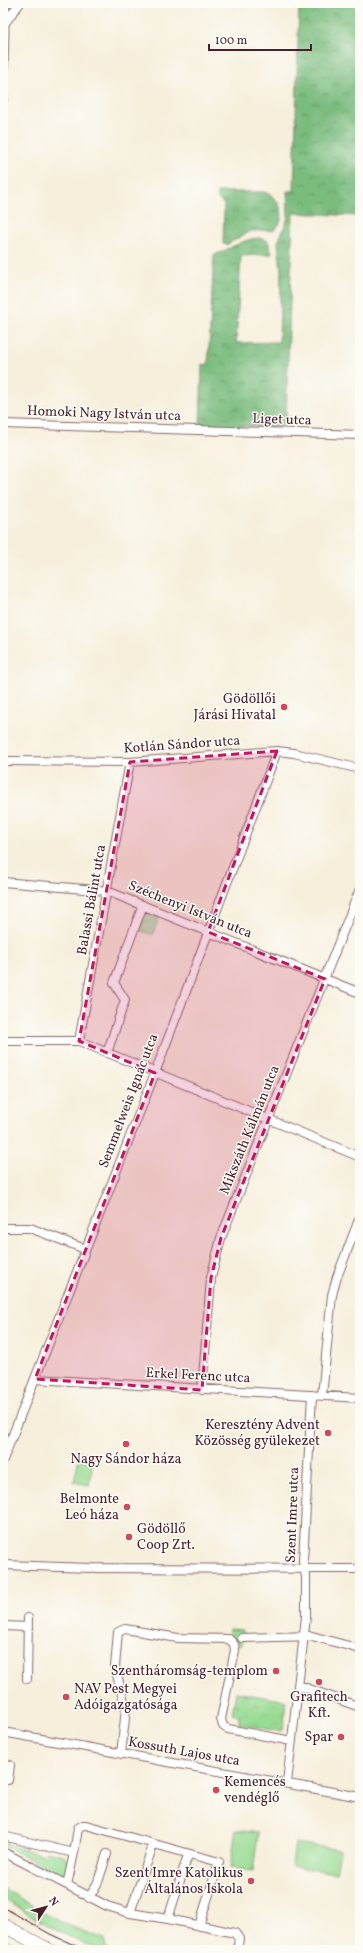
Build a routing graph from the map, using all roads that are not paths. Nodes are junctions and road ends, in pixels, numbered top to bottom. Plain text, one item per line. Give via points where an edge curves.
1 (5, 3) edge
2 (20, 3) edge
3 (5, 23) junction
4 (3, 99) edge
5 (3, 424) edge
6 (204, 431) joint
7 (360, 435) edge
8 (277, 751) junction
9 (3, 761) edge
10 (130, 762) junction
11 (360, 769) edge
12 (3, 882) edge
13 (360, 889) edge
14 (107, 891) junction
15 (143, 905) junction
16 (208, 932) junction
17 (325, 979) junction
18 (360, 993) edge
19 (3, 1041) edge
20 (79, 1041) junction
21 (107, 1052) junction
22 (155, 1073) junction
23 (268, 1120) junction
24 (360, 1156) edge
25 (360, 1217) edge
26 (3, 1228) edge
27 (85, 1249) junction
28 (35, 1379) junction
29 (202, 1390) junction
30 (312, 1395) junction
31 (322, 1396) junction
32 (360, 1398) edge
33 (3, 1460) edge
34 (3, 1565) edge
35 (304, 1568) junction
36 (360, 1570) edge
37 (28, 1618) dead end
38 (3, 1626) edge
39 (28, 1627) junction
40 (304, 1636) junction
41 (242, 1638) dead end
42 (360, 1649) edge
43 (27, 1679) dead end
44 (298, 1685) junction
45 (360, 1707) edge
46 (3, 1732) edge
47 (292, 1742) junction
48 (121, 1754) junction
49 (3, 1764) edge
50 (3, 1780) edge
51 (287, 1783) junction
52 (360, 1796) edge
53 (3, 1836) edge
54 (153, 1845) junction
55 (3, 1852) edge
56 (74, 1854) junction
57 (107, 1854) dead end
58 (187, 1858) dead end
59 (67, 1885) junction
60 (90, 1898) junction
61 (130, 1913) junction
62 (168, 1919) junction
63 (3, 1924) edge
64 (199, 1926) junction
65 (360, 1945) edge
66 (49, 1950) edge
67 (237, 1950) edge
68 (359, 1950) edge

1 - 3 street
2 - 3 street
3 - 4 street
5 - 6 street, Homoki Nagy István utca
6 - 7 street, Liget utca
8 - 10 street, Kotlán Sándor utca
8 - 11 street, Kotlán Sándor utca
8 - 16 street, Semmelweis Ignác utca
9 - 10 street, Kotlán Sándor utca
10 - 14 street, Balassi Bálint utca
12 - 14 street, Széchenyi István utca
13 - 17 street, Mikszáth Kálmán utca
14 - 15 street, Széchenyi István utca
14 - 20 street, Balassi Bálint utca
15 - 16 street, Széchenyi István utca
15 - 21 street via 114,983 125,1000
16 - 17 street, Széchenyi István utca
16 - 22 street, Semmelweis Ignác utca
17 - 18 street, Széchenyi István utca
17 - 23 street, Mikszáth Kálmán utca
19 - 20 street
20 - 21 street
21 - 22 street
22 - 23 street
22 - 27 street, Semmelweis Ignác utca
23 - 24 street
23 - 29 street, Mikszáth Kálmán utca via 214,1260
25 - 31 street via 332,1295
26 - 27 street via 30,1228
27 - 28 street, Semmelweis Ignác utca
28 - 29 street, Erkel Ferenc utca
28 - 33 street, Semmelweis Ignác utca
29 - 30 street, Erkel Ferenc utca
30 - 31 street, Erkel Ferenc utca
30 - 35 street, Szent Imre utca
31 - 32 street, Erkel Ferenc utca
34 - 35 street via 90,1568
35 - 36 street
35 - 40 street, Szent Imre utca
37 - 39 street
38 - 39 street
39 - 43 street
40 - 41 street
40 - 42 street
40 - 44 street, Szent Imre utca
44 - 45 street
44 - 47 street, Szent Imre utca
46 - 48 street, Kossuth Lajos utca
47 - 48 street via 222,1726 221,1719 235,1650 229,1639 178,1638 124,1629 118,1632 115,1667 126,1705
47 - 51 street, Szent Imre utca
48 - 51 street, Kossuth Lajos utca
49 - 50 street via 10,1765 8,1780
51 - 52 street, Kossuth Lajos utca
53 - 56 street
54 - 56 street via 83,1825 78,1828
54 - 61 street
54 - 64 street via 219,1862
55 - 59 street
56 - 59 street
57 - 60 street
58 - 62 street
59 - 60 street
60 - 61 street
61 - 62 street
62 - 64 street
63 - 66 main road
64 - 67 street via 235,1933 239,1939
65 - 68 street

